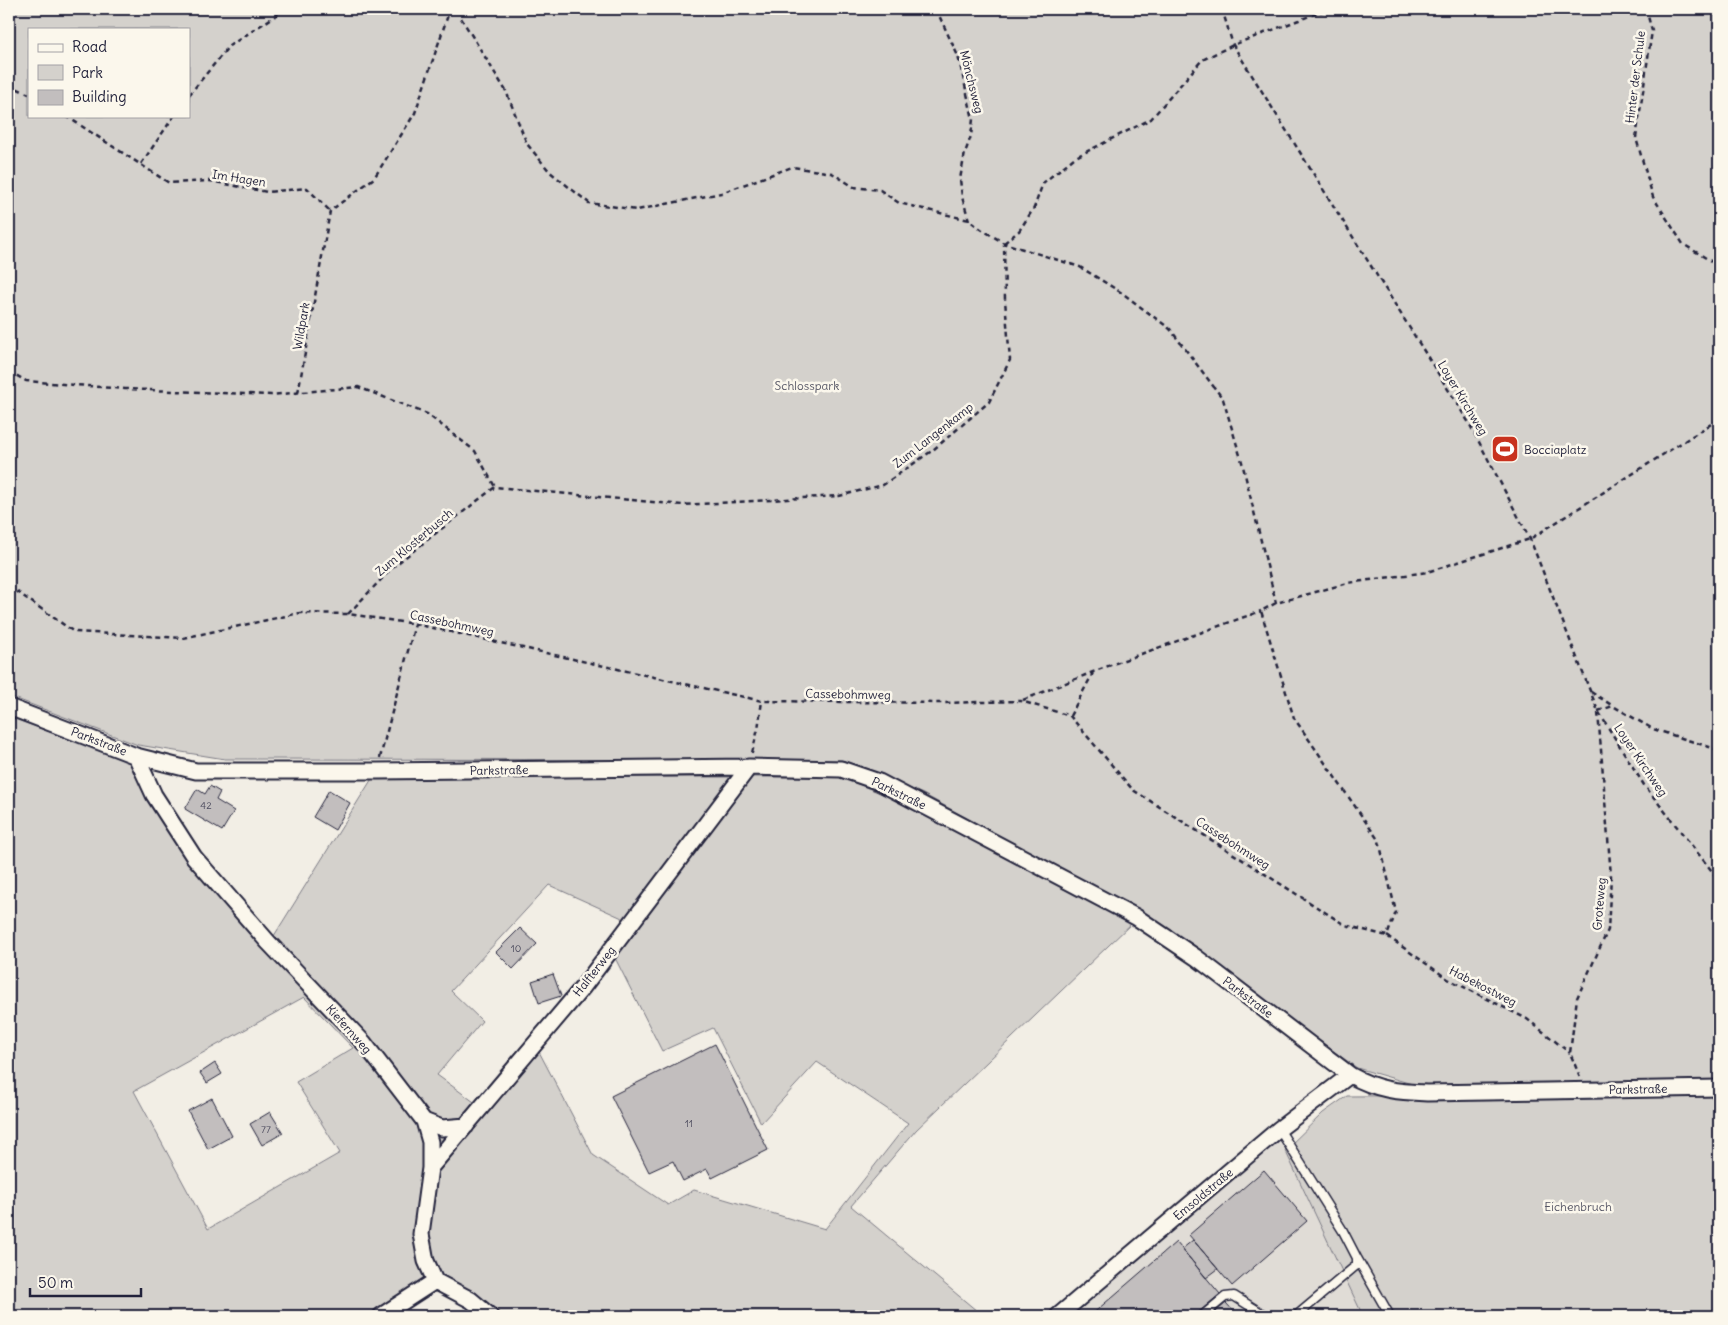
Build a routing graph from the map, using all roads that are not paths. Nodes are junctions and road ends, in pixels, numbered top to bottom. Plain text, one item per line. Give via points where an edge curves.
1 (9, 707) edge
2 (136, 756) junction
3 (749, 767) junction
4 (1350, 1075) junction
5 (1719, 1088) edge
6 (424, 1121) junction
7 (466, 1126) junction
8 (1279, 1130) junction
9 (430, 1168) junction
10 (1357, 1258) junction
11 (434, 1281) junction
12 (382, 1316) edge
13 (490, 1316) edge
14 (1058, 1316) edge
15 (1202, 1316) edge
16 (1266, 1316) edge
17 (1296, 1316) edge
18 (1390, 1316) edge

1 - 2 street, Parkstraße
2 - 3 street, Parkstraße via 196,771
2 - 6 street, Kiefernweg via 154,795 194,857 268,942 364,1043
3 - 4 street, Parkstraße via 842,769 879,782 917,801 1136,917 1197,958
3 - 7 street, Halfterweg via 583,987
4 - 5 street, Parkstraße via 1393,1092 1466,1094
4 - 8 street, Emsoldstraße
6 - 7 street via 442,1128
6 - 9 street, Kiefernweg via 430,1142
7 - 9 street, Halfterweg
8 - 10 lane
8 - 14 street, Emsoldstraße
9 - 11 street, Kiefernweg via 421,1234
10 - 17 lane via 1352,1269
10 - 18 lane
11 - 12 street
11 - 13 street via 471,1300
15 - 16 lane via 1224,1297 1234,1296

